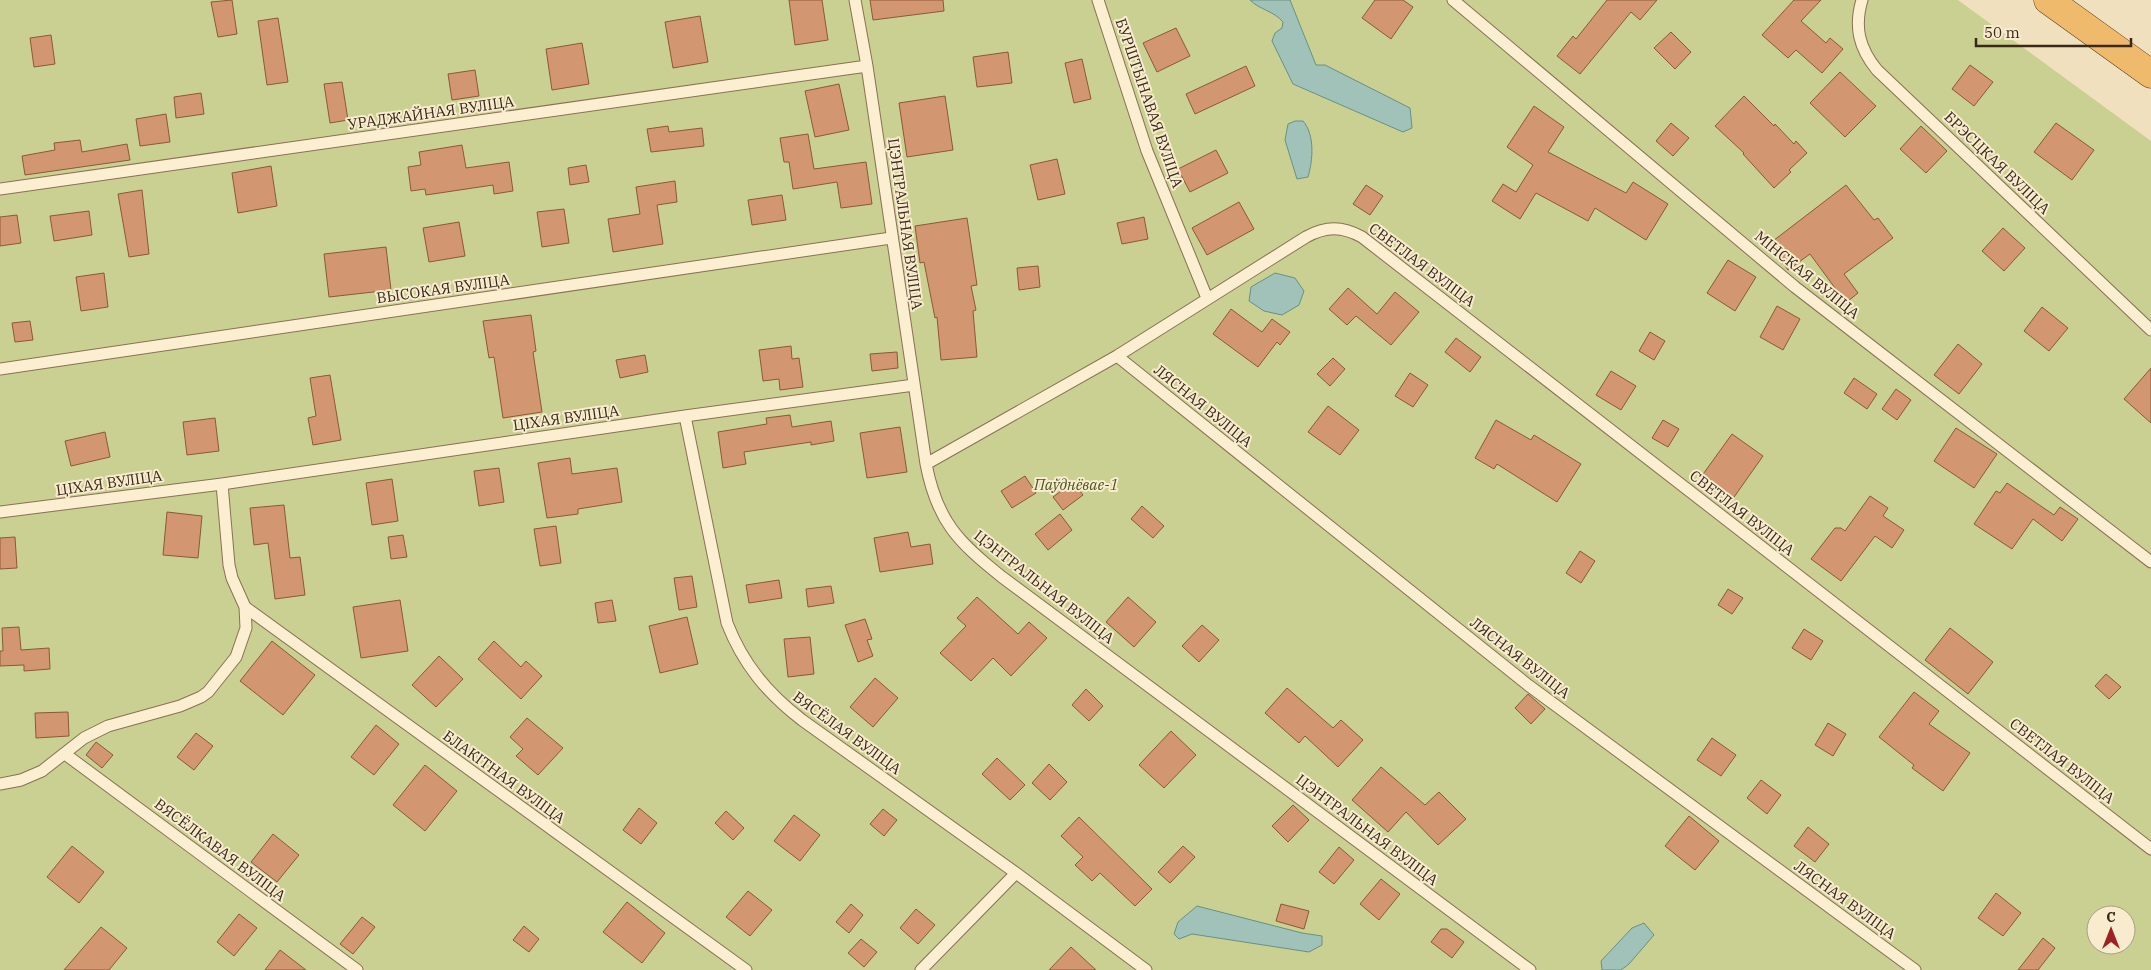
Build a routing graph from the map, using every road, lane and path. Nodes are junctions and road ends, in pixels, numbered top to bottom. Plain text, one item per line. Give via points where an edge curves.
1 (855, 0) edge
2 (1098, 0) edge
3 (1453, 0) edge
4 (1862, 0) edge
5 (2048, 0) edge
6 (867, 66) junction
7 (2151, 74) edge
8 (0, 189) edge
9 (891, 238) junction
10 (1207, 298) junction
11 (2151, 330) edge
12 (1117, 356) junction
13 (0, 369) edge
14 (914, 385) junction
15 (685, 416) junction
16 (926, 464) junction
17 (222, 484) junction
18 (0, 512) edge
19 (2151, 562) edge
20 (245, 607) junction
21 (65, 754) junction
22 (0, 784) edge
23 (2151, 849) edge
24 (1016, 873) junction
25 (357, 970) edge
26 (746, 970) edge
27 (921, 970) edge
28 (1146, 970) edge
29 (1530, 970) edge
30 (1915, 970) edge

1 - 6 lane, ЦЭНТРАЛЬНАЯ ВУЛІЦА
2 - 10 lane, БУРШТЫНАВАЯ ВУЛІЦА via 1147,151
3 - 19 lane, МІНСКАЯ ВУЛІЦА via 1795,286
4 - 11 lane, БРЭСЦКАЯ ВУЛІЦА via 1859,36 1862,48 1877,70
5 - 7 highway
6 - 8 lane, УРАДЖАЙНАЯ ВУЛІЦА
6 - 9 lane, ЦЭНТРАЛЬНАЯ ВУЛІЦА
9 - 13 lane, ВЫСОКАЯ ВУЛІЦА
9 - 14 lane, ЦЭНТРАЛЬНАЯ ВУЛІЦА
10 - 12 lane, СВЕТЛАЯ ВУЛІЦА
10 - 23 lane, СВЕТЛАЯ ВУЛІЦА via 1306,236 1324,229 1343,228 1362,237
12 - 16 lane, СВЕТЛАЯ ВУЛІЦА
12 - 30 lane, ЛЯСНАЯ ВУЛІЦА via 1528,685
14 - 15 lane, ЦІХАЯ ВУЛІЦА
14 - 16 lane, ЦЭНТРАЛЬНАЯ ВУЛІЦА
15 - 17 lane, ЦІХАЯ ВУЛІЦА
15 - 24 lane, ВЯСЁЛАЯ ВУЛІЦА via 722,604 735,644 747,665 762,684 795,714
16 - 29 lane, ЦЭНТРАЛЬНАЯ ВУЛІЦА via 938,507 958,537 981,560
17 - 18 lane, ЦІХАЯ ВУЛІЦА
17 - 20 lane via 229,565
20 - 21 lane via 246,628 240,648 231,666 208,692 186,704 108,726 84,738
20 - 26 lane, БЛАКІТНАЯ ВУЛІЦА
21 - 22 lane via 32,776
21 - 25 lane, ВЯСЁЛКАВАЯ ВУЛІЦА
24 - 27 lane
24 - 28 lane, ВЯСЁЛАЯ ВУЛІЦА

